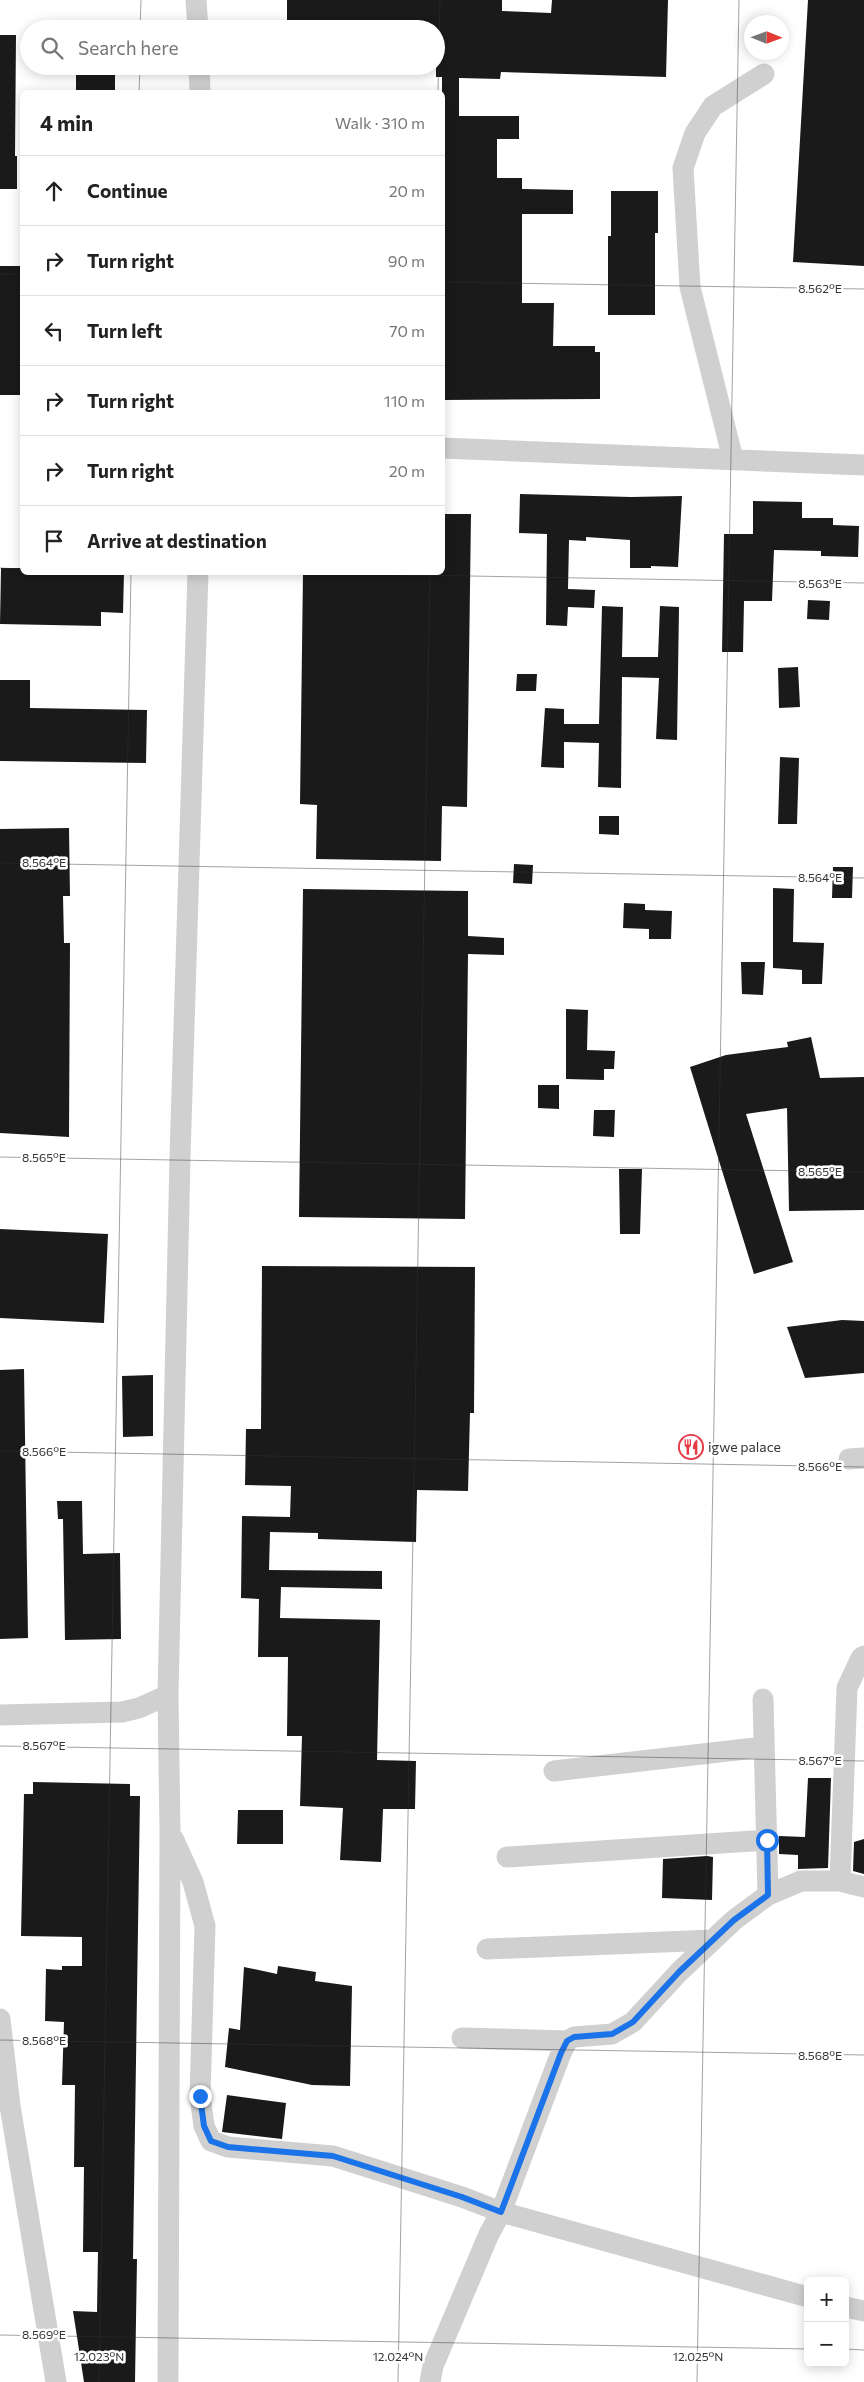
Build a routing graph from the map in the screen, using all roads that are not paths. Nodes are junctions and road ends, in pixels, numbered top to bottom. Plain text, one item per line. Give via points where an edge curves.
1 (196, 0) edge
2 (197, 20) edge
3 (764, 74) dead end
4 (199, 75) edge
5 (200, 90) edge
6 (445, 448) edge
7 (733, 460) junction
8 (864, 464) edge
9 (198, 575) edge
10 (864, 1656) edge
11 (168, 1695) junction
12 (763, 1699) dead end
13 (0, 1715) edge
14 (764, 1746) junction
15 (554, 1771) dead end
16 (170, 1833) junction
17 (767, 1840) junction
18 (507, 1857) dead end
19 (840, 1881) junction
20 (864, 1887) edge
21 (768, 1895) junction
22 (713, 1940) junction
23 (487, 1949) dead end
24 (0, 2019) edge
25 (462, 2038) dead end
26 (567, 2041) junction
27 (501, 2212) junction
28 (804, 2296) edge
29 (849, 2308) edge
30 (864, 2312) edge
31 (56, 2382) edge
32 (168, 2382) edge
33 (430, 2382) edge

1 - 2 street
3 - 7 street via 713,106 695,134 683,168 690,287
4 - 5 street
6 - 7 street
7 - 8 street
9 - 11 street
10 - 19 street via 847,1688
11 - 13 street via 122,1712
11 - 16 street
12 - 14 street
14 - 15 street
14 - 17 street
16 - 27 street via 193,1882 205,1926 200,2096 204,2126 211,2141 228,2147 333,2156
16 - 32 street
17 - 18 street
17 - 21 street
19 - 20 street
19 - 21 street via 801,1881
21 - 22 street
22 - 23 street
22 - 26 street via 633,2022 612,2034 574,2037
24 - 31 street via 10,2106
25 - 26 street
26 - 27 street
27 - 28 street
27 - 33 street via 433,2366
29 - 30 street

